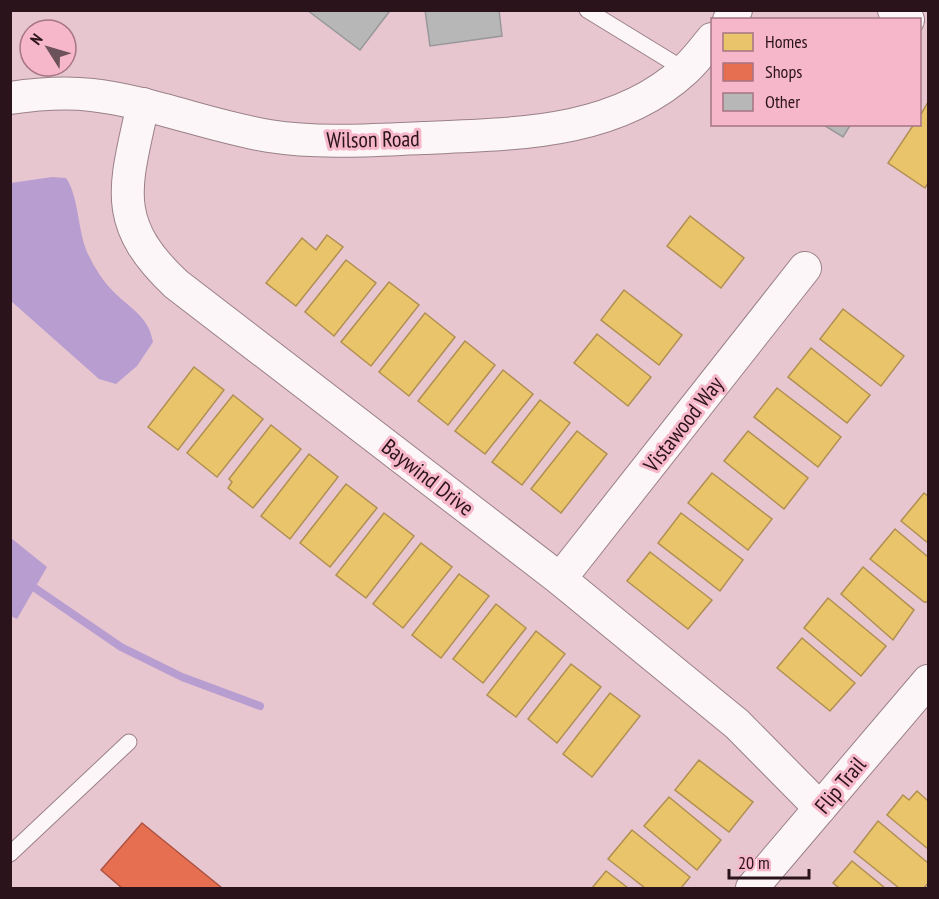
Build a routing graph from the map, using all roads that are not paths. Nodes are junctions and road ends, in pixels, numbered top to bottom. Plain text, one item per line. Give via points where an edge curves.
1 (587, 10) edge
2 (711, 40) edge
3 (685, 70) junction
4 (10, 98) edge
5 (143, 104) junction
6 (805, 268) dead end
7 (560, 579) junction
8 (923, 701) edge
9 (129, 742) dead end
10 (820, 808) junction
11 (10, 854) edge
12 (752, 888) edge

1 - 3 lane
2 - 3 street, Wilson Road
3 - 5 street, Wilson Road via 643,99 597,117 569,127 507,134 322,141 229,128
4 - 5 street, Wilson Road via 91,95
5 - 7 street, Baywind Drive via 128,180 129,212 141,244 153,262 176,284
6 - 7 street, Vistawood Way
7 - 10 street, Baywind Drive via 737,724
8 - 10 street, Flip Trail
9 - 11 lane
10 - 12 street, Flip Trail

